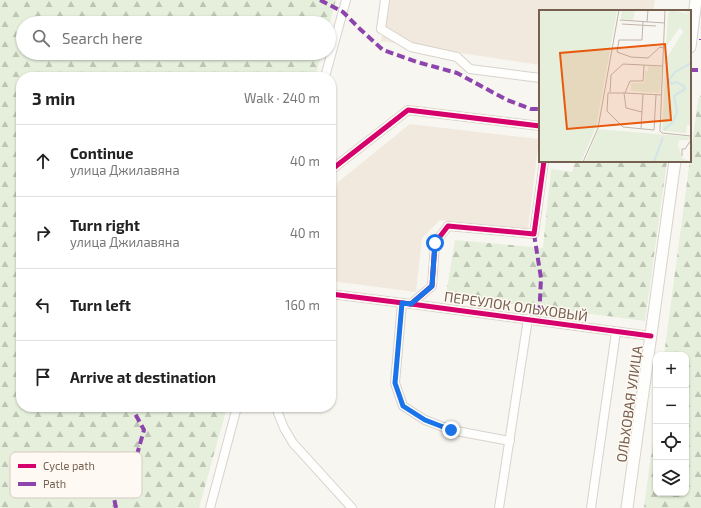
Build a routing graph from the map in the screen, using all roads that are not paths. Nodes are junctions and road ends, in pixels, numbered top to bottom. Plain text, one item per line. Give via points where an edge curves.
1 (346, 0) edge
2 (385, 0) edge
3 (696, 0) edge
4 (691, 24) edge
5 (336, 37) edge
6 (330, 60) edge
7 (326, 72) edge
8 (539, 78) edge
9 (539, 126) edge
10 (544, 162) edge
11 (675, 162) edge
12 (336, 166) edge
13 (336, 295) edge
14 (402, 303) junction
15 (411, 304) junction
16 (528, 320) junction
17 (616, 332) junction
18 (651, 336) junction
19 (236, 412) edge
20 (278, 412) edge
21 (510, 441) junction
22 (210, 508) edge
23 (352, 508) edge
24 (499, 508) edge
25 (591, 508) edge
26 (627, 508) edge

1 - 5 street
2 - 8 street via 381,29 411,47 457,57 470,69
3 - 4 main road
6 - 7 street
9 - 12 street via 408,110
10 - 15 street via 534,234 448,226 435,243 432,286
11 - 18 main road, ОЛЬХОВАЯ УЛИЦА
13 - 14 street, ПЕРЕУЛОК ОЛЬХОВЫЙ
14 - 15 street, ПЕРЕУЛОК ОЛЬХОВЫЙ
14 - 21 street via 395,383 403,406 425,420 451,430
15 - 16 street, ПЕРЕУЛОК ОЛЬХОВЫЙ
16 - 17 street, ПЕРЕУЛОК ОЛЬХОВЫЙ
16 - 21 street
17 - 18 street, ПЕРЕУЛОК ОЛЬХОВЫЙ
17 - 25 street
18 - 26 main road, ОЛЬХОВАЯ УЛИЦА
19 - 22 street
20 - 23 street via 293,443
21 - 24 street

